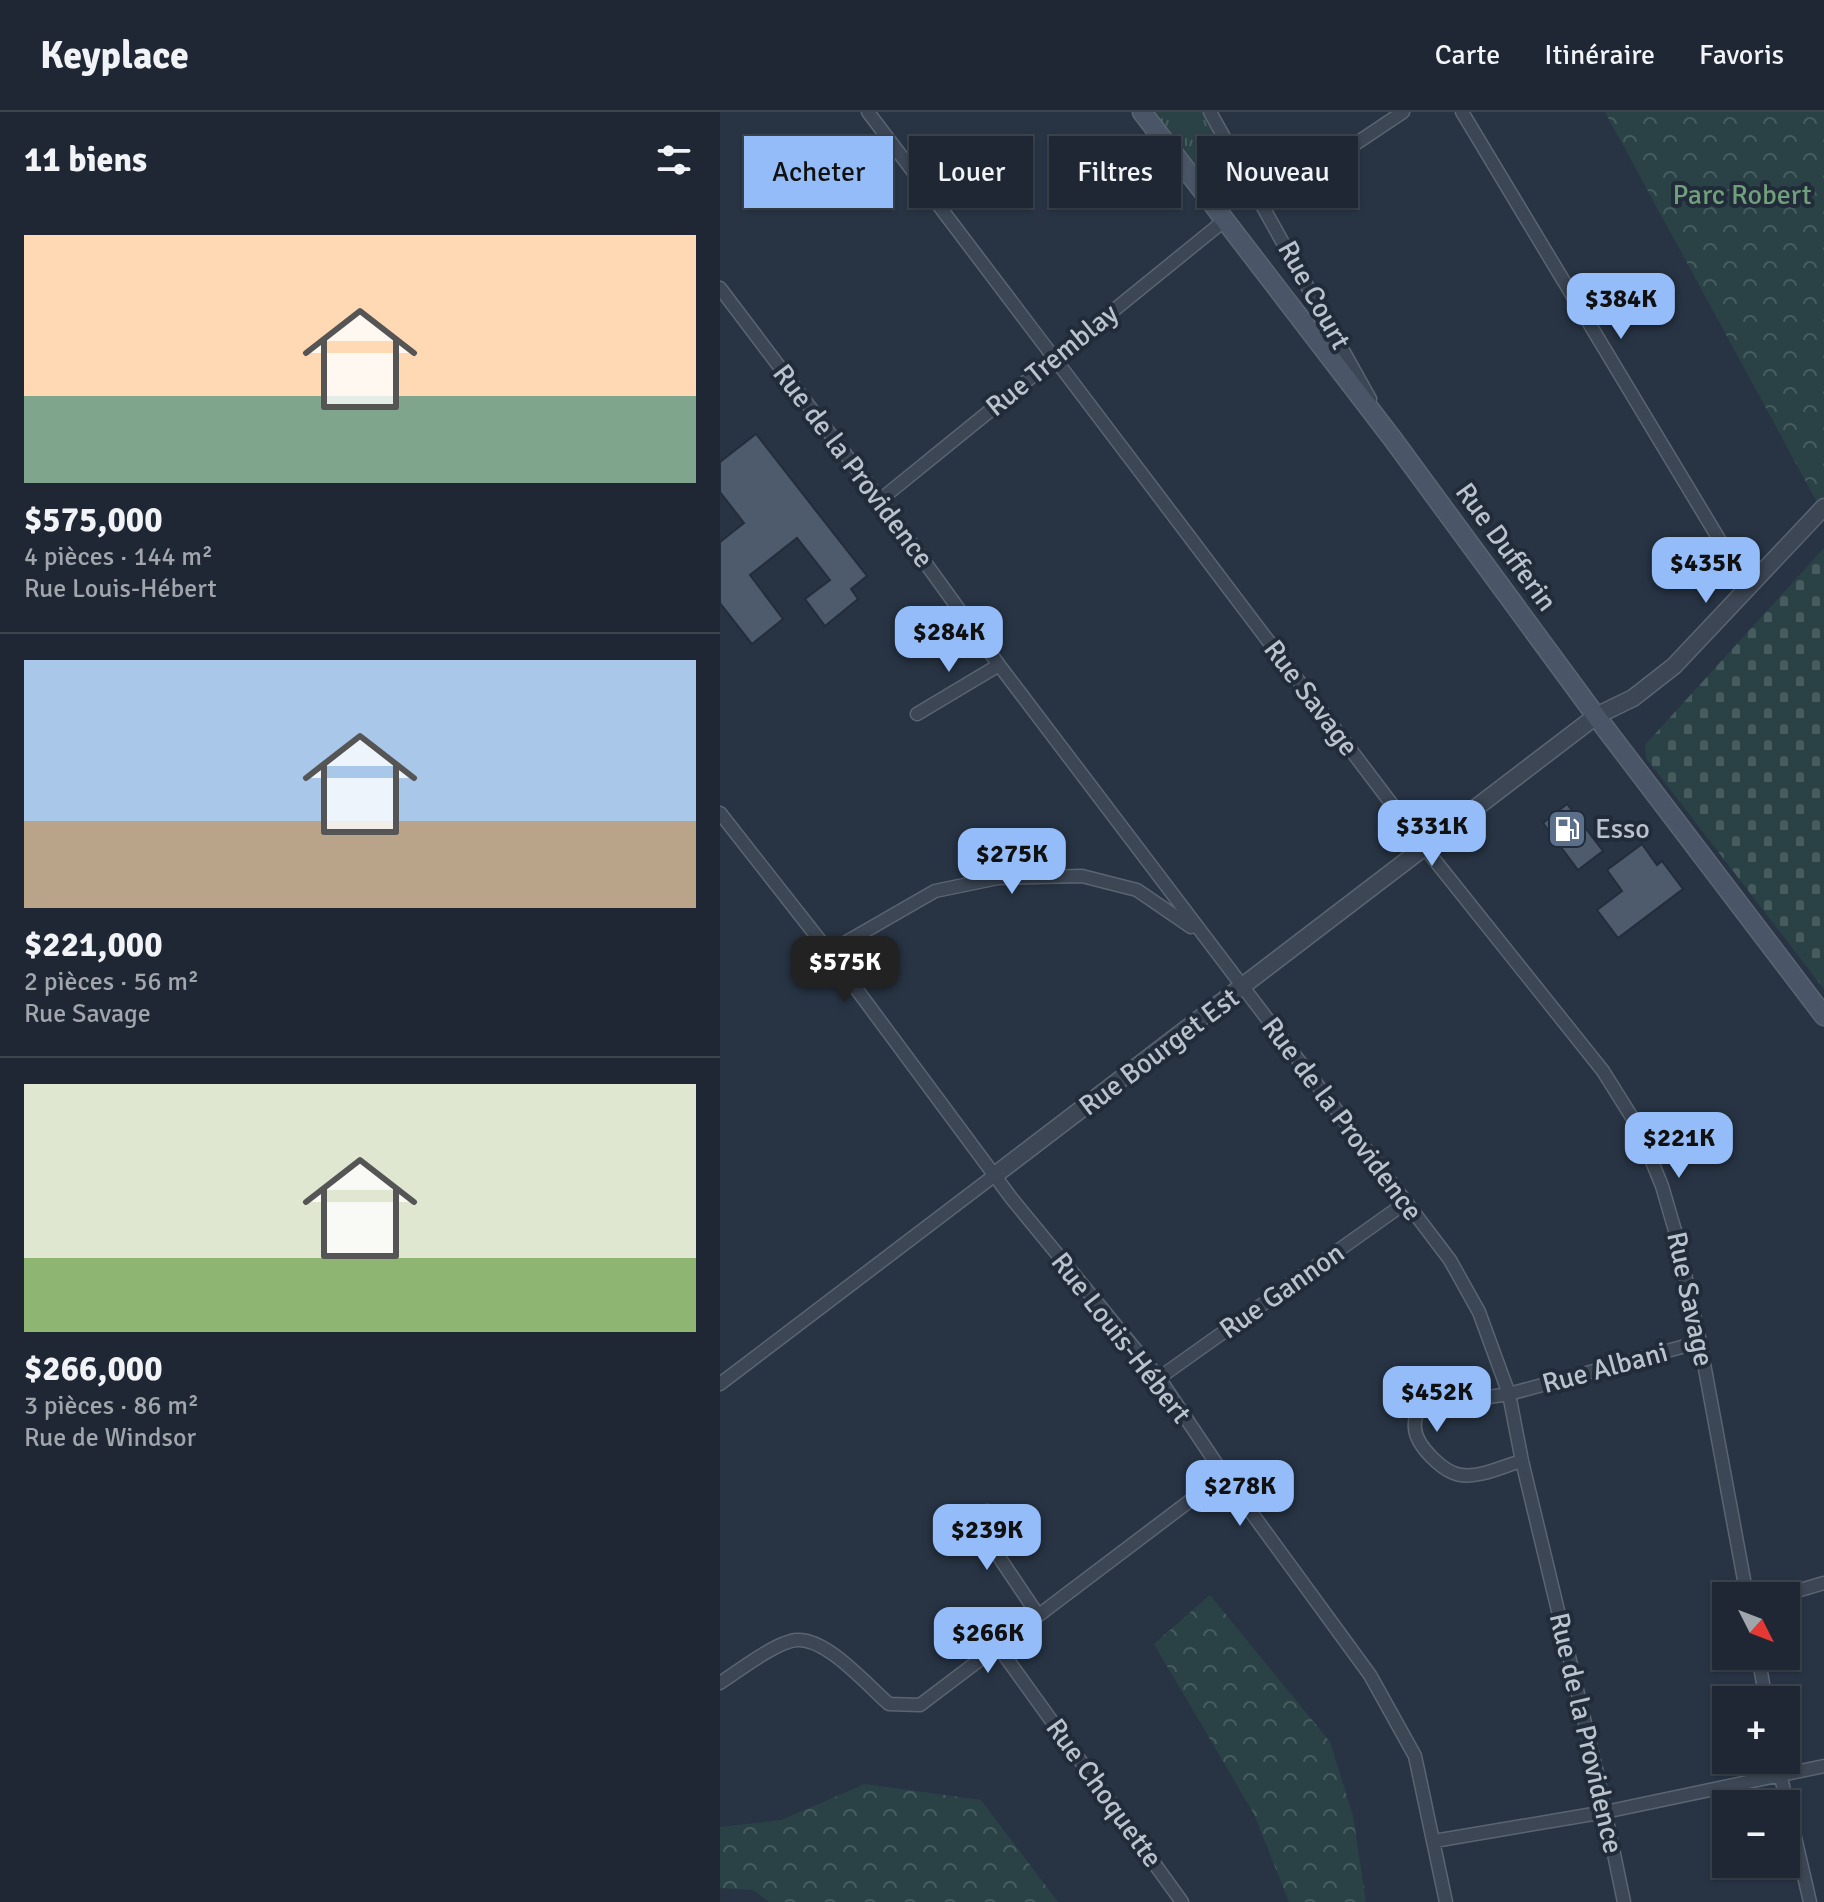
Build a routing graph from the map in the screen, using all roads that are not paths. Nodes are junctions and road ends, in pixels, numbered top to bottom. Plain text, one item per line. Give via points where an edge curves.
1 (868, 112) edge
2 (1142, 112) edge
3 (1210, 112) edge
4 (1403, 112) edge
5 (1462, 112) edge
6 (1224, 136) edge
7 (1358, 142) edge
8 (1266, 208) edge
9 (1225, 220) junction
10 (720, 288) edge
11 (1054, 358) junction
12 (1392, 438) junction
13 (880, 500) junction
14 (1824, 507) edge
15 (1749, 589) junction
16 (999, 665) junction
17 (917, 714) dead end
18 (1596, 716) junction
19 (721, 817) edge
20 (1425, 848) junction
21 (1200, 933) junction
22 (829, 952) junction
23 (1243, 988) junction
24 (1824, 1016) edge
25 (995, 1175) junction
26 (1405, 1203) junction
27 (1700, 1342) junction
28 (1159, 1378) junction
29 (720, 1384) edge
30 (1509, 1394) junction
31 (1522, 1461) junction
32 (1224, 1475) junction
33 (987, 1511) dead end
34 (1744, 1582) edge
35 (1824, 1583) edge
36 (1800, 1590) edge
37 (1038, 1615) junction
38 (997, 1645) junction
39 (720, 1683) edge
40 (1824, 1766) edge
41 (1780, 1776) junction
42 (1605, 1812) junction
43 (1434, 1841) junction
44 (1182, 1902) edge
45 (1446, 1902) edge
46 (1624, 1902) edge
47 (1810, 1902) edge

1 - 11 street, Rue Savage
2 - 9 main road, Rue Dufferin
3 - 6 street, Rue Court
4 - 7 street
5 - 15 street
8 - 12 street, Rue Court
9 - 11 street, Rue Tremblay
9 - 12 main road, Rue Dufferin
10 - 13 street, Rue de la Providence
11 - 13 street, Rue Tremblay
11 - 20 street, Rue Savage
12 - 18 main road, Rue Dufferin
13 - 16 street, Rue de la Providence
14 - 15 street, Rue Bourget Est
15 - 18 street, Rue Bourget Est via 1674,666 1633,698
16 - 17 street
16 - 21 street, Rue de la Providence
18 - 20 street, Rue Bourget Est
18 - 24 main road, Rue Dufferin
19 - 22 street, Rue Louis-Hébert
20 - 23 street, Rue Bourget Est
20 - 27 street, Rue Savage via 1603,1071 1638,1127 1676,1234
21 - 22 street via 1137,890 1082,876 998,878 935,891
21 - 23 street, Rue de la Providence
22 - 25 street, Rue Louis-Hébert
23 - 25 street, Rue Bourget Est
23 - 26 street, Rue de la Providence
25 - 28 street, Rue Louis-Hébert
25 - 29 street, Rue Bourget Est
26 - 28 street, Rue Gannon
26 - 30 street, Rue de la Providence via 1450,1260 1479,1312
27 - 30 street, Rue Albani
27 - 34 street, Rue Savage
28 - 32 street, Rue Louis-Hébert
30 - 31 street, Rue de la Providence
30 - 31 street, Rue Albani via 1426,1406 1418,1410 1415,1428 1418,1440 1453,1474 1471,1475
31 - 42 street, Rue de la Providence
32 - 37 street
32 - 43 street, Rue Louis-Hébert via 1370,1675 1415,1756
33 - 37 street via 989,1542
35 - 36 street
37 - 38 street
38 - 39 street via 920,1705 889,1704 830,1649 797,1639
38 - 44 street, Rue Choquette
40 - 41 street
41 - 42 street
41 - 47 street
42 - 43 street
42 - 46 street, Rue de la Providence
43 - 45 street, Rue Louis-Hébert

